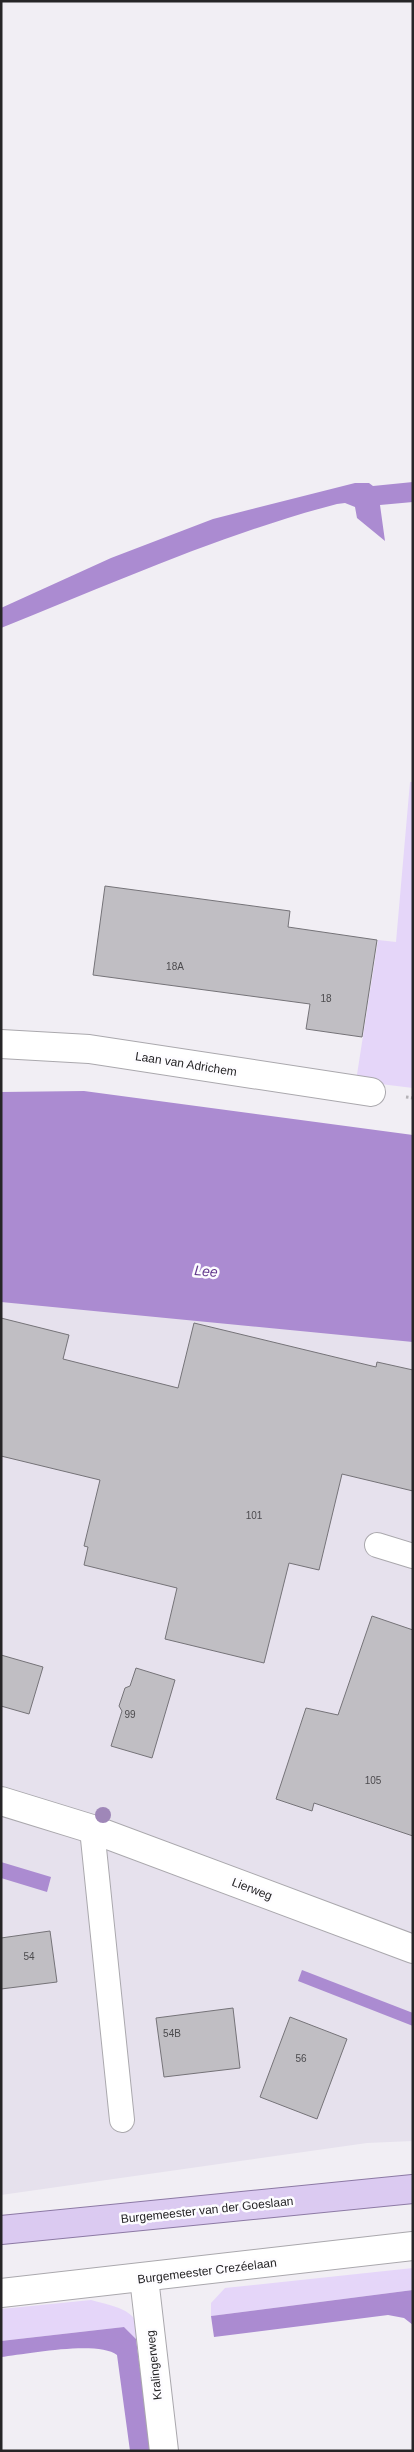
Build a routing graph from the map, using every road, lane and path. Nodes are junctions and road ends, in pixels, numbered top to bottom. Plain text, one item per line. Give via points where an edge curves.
1 (1, 1044) edge
2 (371, 1092) dead end
3 (377, 1545) dead end
4 (413, 1556) edge
5 (1, 1801) edge
6 (92, 1829) junction
7 (413, 1949) edge
8 (122, 2120) dead end
9 (413, 2189) edge
10 (1, 2230) edge
11 (413, 2246) edge
12 (144, 2278) junction
13 (1, 2293) edge
14 (164, 2451) edge

1 - 2 street, Laan van Adrichem via 89,1049
3 - 4 lane
5 - 6 street, Lierweg
6 - 7 street, Lierweg
6 - 8 lane
9 - 10 main road, Burgemeester van der Goeslaan
11 - 12 street, Burgemeester Crezéelaan
12 - 13 street, Burgemeester Crezéelaan
12 - 14 street, Kralingerweg

